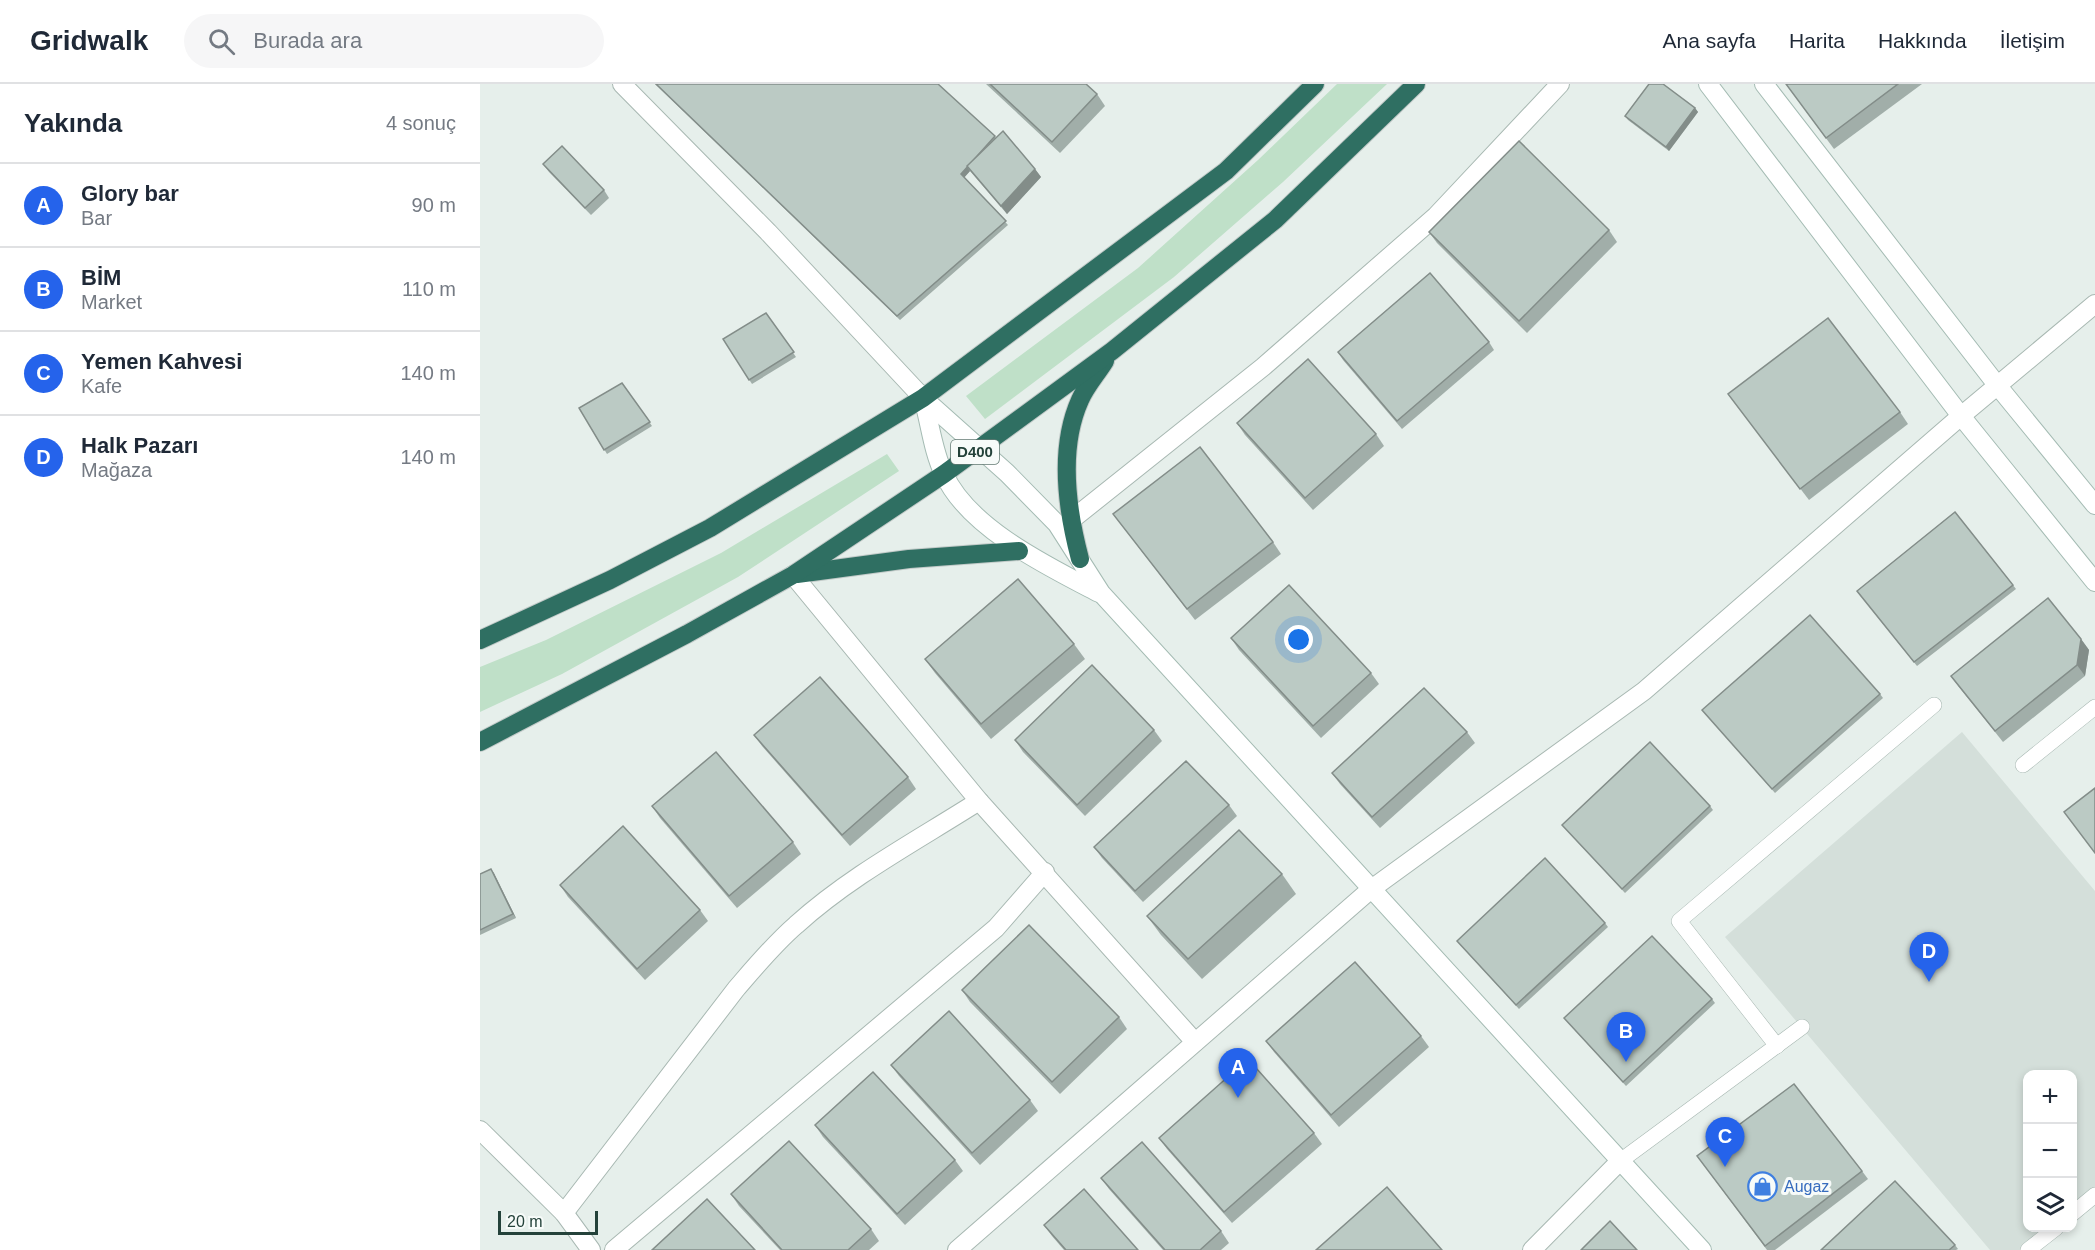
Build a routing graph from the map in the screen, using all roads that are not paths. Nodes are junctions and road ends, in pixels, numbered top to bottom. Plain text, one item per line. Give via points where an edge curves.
1 (622, 84) edge
2 (1315, 84) edge
3 (1416, 84) edge
4 (1560, 84) edge
5 (1708, 84) edge
6 (1764, 84) edge
7 (2095, 304) edge
8 (1112, 351) junction
9 (1997, 385) junction
10 (923, 398) junction
11 (1961, 416) junction
12 (979, 449) junction
13 (944, 474) junction
14 (2095, 505) edge
15 (1070, 521) junction
16 (1019, 551) junction
17 (1080, 559) junction
18 (793, 575) junction
19 (2095, 582) edge
20 (1101, 593) junction
21 (480, 640) edge
22 (1934, 705) dead end
23 (2095, 707) edge
24 (480, 742) edge
25 (2023, 765) dead end
26 (980, 801) junction
27 (1045, 872) junction
28 (1370, 890) junction
29 (1802, 1027) dead end
30 (1195, 1042) junction
31 (1777, 1046) junction
32 (480, 1130) edge
33 (1619, 1162) junction
34 (2095, 1195) edge
35 (2077, 1211) edge
36 (564, 1212) junction
37 (2050, 1232) edge
38 (591, 1250) edge
39 (614, 1250) edge
40 (957, 1250) edge
41 (1532, 1250) edge
42 (1702, 1250) edge
43 (2028, 1250) edge

1 - 10 street
2 - 10 highway via 1227,171
3 - 8 highway, D400 via 1275,220
4 - 15 street via 1436,216 1263,367
5 - 11 street
6 - 9 street
7 - 9 street
8 - 12 highway, D400
8 - 15 highway via 1080,400 1070,435
9 - 11 street
9 - 14 street
10 - 12 street
10 - 13 street
10 - 21 highway via 710,528
11 - 19 street
11 - 28 street via 1644,691
12 - 13 highway, D400
12 - 17 street via 1057,524
13 - 16 street via 963,503
13 - 18 highway, D400
15 - 17 highway
16 - 18 highway via 909,559
16 - 20 street
17 - 20 street
18 - 24 highway, D400
18 - 26 street
20 - 28 street
22 - 31 lane via 1679,921
23 - 25 lane
26 - 27 street
26 - 36 street via 847,885 765,955
27 - 30 street
27 - 39 street via 996,928
28 - 30 street
28 - 33 street
29 - 31 lane
30 - 40 street
31 - 33 lane
32 - 36 street
33 - 41 street
33 - 42 street
34 - 35 lane
36 - 38 street
37 - 43 lane

